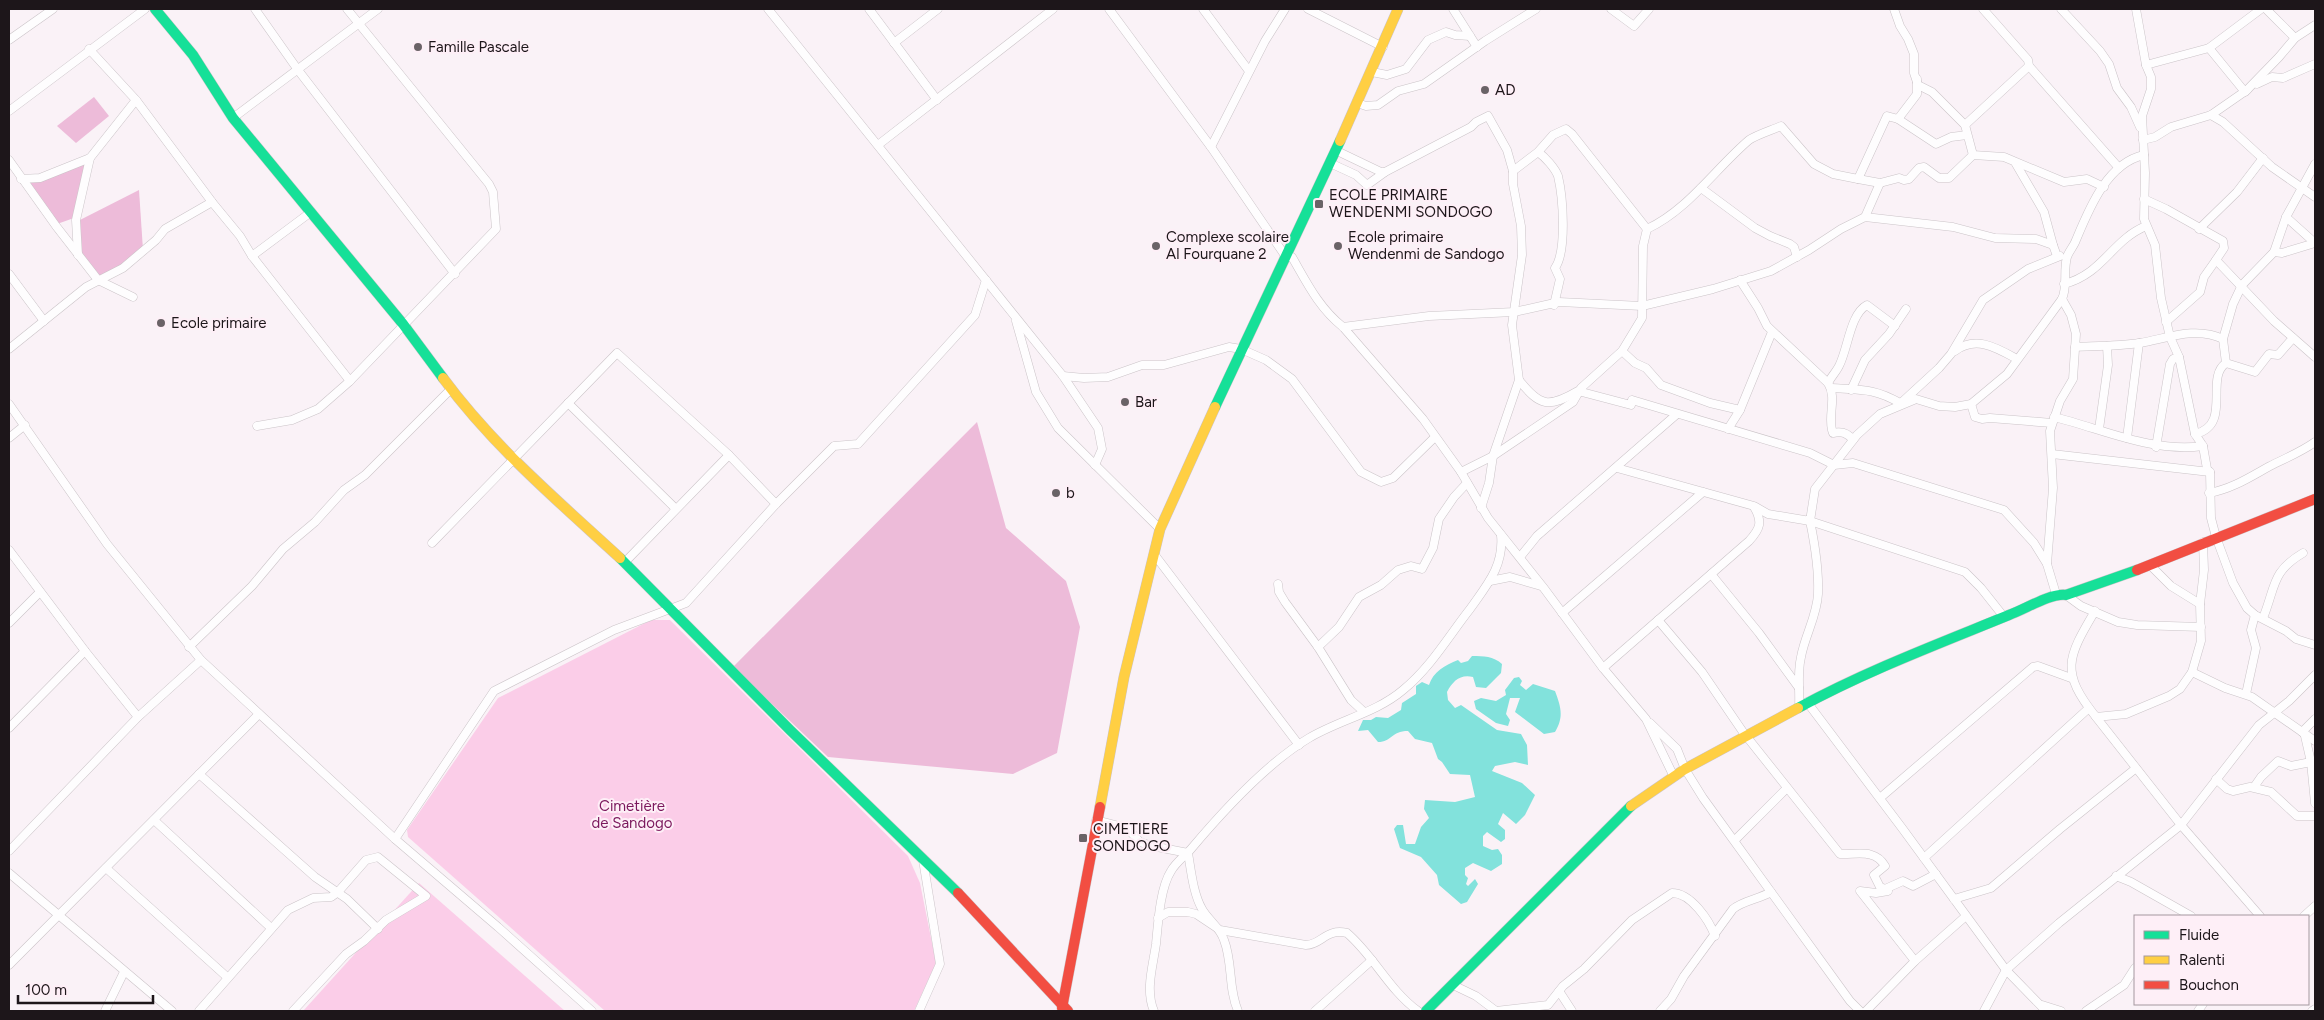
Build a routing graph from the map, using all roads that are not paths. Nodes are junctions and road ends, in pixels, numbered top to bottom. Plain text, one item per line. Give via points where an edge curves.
1 (53, 9) edge
2 (145, 9) edge
3 (155, 9) edge
4 (255, 9) edge
5 (346, 9) edge
6 (378, 9) edge
7 (768, 9) edge
8 (869, 9) edge
9 (938, 9) edge
10 (1053, 9) edge
11 (1110, 9) edge
12 (1203, 9) edge
13 (1285, 9) edge
14 (1308, 9) edge
15 (1398, 9) edge
16 (1453, 9) edge
17 (1536, 9) edge
18 (1610, 9) edge
19 (1649, 9) edge
20 (1894, 9) edge
21 (1983, 9) edge
22 (2060, 9) edge
23 (2136, 9) edge
24 (2261, 9) edge
25 (2266, 9) edge
26 (358, 24) junction
27 (2315, 24) edge
28 (1470, 36) junction
29 (2295, 38) junction
30 (9, 40) edge
31 (894, 43) junction
32 (1383, 47) junction
33 (1477, 47) junction
34 (2209, 48) junction
35 (89, 49) junction
36 (2315, 64) edge
37 (2146, 65) junction
38 (2029, 66) junction
39 (298, 70) junction
40 (1249, 71) junction
41 (1372, 72) junction
42 (1917, 79) junction
43 (2245, 92) junction
44 (136, 100) junction
45 (937, 100) junction
46 (1357, 102) junction
47 (9, 111) edge
48 (2211, 115) junction
49 (233, 118) junction
50 (1898, 118) junction
51 (1965, 125) junction
52 (2142, 132) junction
53 (1967, 135) junction
54 (2142, 140) junction
55 (878, 145) junction
56 (1211, 147) junction
57 (1335, 150) junction
58 (1538, 152) junction
59 (1973, 155) junction
60 (2144, 155) junction
61 (90, 158) junction
62 (2263, 158) junction
63 (9, 160) edge
64 (1330, 164) junction
65 (2016, 164) junction
66 (2315, 164) edge
67 (2119, 168) junction
68 (1513, 171) junction
69 (1386, 172) junction
70 (22, 179) junction
71 (1858, 179) junction
72 (1880, 183) junction
73 (2104, 187) junction
74 (1701, 188) junction
75 (2302, 188) junction
76 (2315, 197) edge
77 (2144, 199) junction
78 (212, 202) junction
79 (311, 212) junction
80 (1865, 217) junction
81 (2286, 217) junction
82 (2146, 226) junction
83 (1647, 229) junction
84 (2200, 229) junction
85 (2315, 243) edge
86 (2053, 245) junction
87 (2274, 252) junction
88 (78, 255) junction
89 (252, 256) junction
90 (2057, 256) junction
91 (2067, 256) junction
92 (1286, 257) junction
93 (1797, 257) junction
94 (2216, 260) junction
95 (9, 274) edge
96 (455, 274) junction
97 (98, 280) junction
98 (986, 280) junction
99 (1740, 280) junction
100 (2064, 284) junction
101 (2242, 285) junction
102 (133, 297) dead end
103 (2062, 299) junction
104 (1554, 304) junction
105 (1642, 306) junction
106 (1906, 309) dead end
107 (1514, 312) junction
108 (1015, 317) junction
109 (44, 321) junction
110 (2166, 322) junction
111 (403, 324) junction
112 (1895, 326) junction
113 (1343, 327) junction
114 (1772, 332) junction
115 (2170, 337) junction
116 (2293, 338) junction
117 (2223, 339) junction
118 (2139, 343) junction
119 (2107, 346) junction
120 (2075, 347) junction
121 (9, 349) edge
122 (1241, 349) junction
123 (1622, 351) junction
124 (1951, 354) junction
125 (2179, 357) junction
126 (2315, 357) edge
127 (2017, 359) junction
128 (2226, 363) junction
129 (1063, 376) junction
130 (1519, 380) junction
131 (350, 381) junction
132 (1830, 385) junction
133 (451, 389) junction
134 (1851, 390) junction
135 (1578, 391) junction
136 (568, 403) junction
137 (9, 404) edge
138 (1898, 404) junction
139 (1971, 404) junction
140 (1740, 410) junction
141 (1677, 414) junction
142 (2053, 420) junction
143 (25, 425) junction
144 (257, 426) dead end
145 (1728, 429) junction
146 (2099, 429) junction
147 (2195, 434) junction
148 (1435, 437) junction
149 (9, 438) edge
150 (2127, 438) junction
151 (1853, 440) junction
152 (2315, 442) edge
153 (2203, 446) junction
154 (2156, 447) junction
155 (2052, 454) junction
156 (729, 455) junction
157 (1493, 456) junction
158 (513, 459) junction
159 (1095, 465) junction
160 (1834, 465) junction
161 (1617, 468) junction
162 (1461, 472) junction
163 (2210, 472) junction
164 (1467, 483) junction
165 (1703, 492) junction
166 (2209, 493) junction
167 (2315, 499) edge
168 (776, 504) junction
169 (1754, 506) junction
170 (675, 508) junction
171 (1481, 508) junction
172 (1810, 521) junction
173 (1160, 528) junction
174 (1501, 534) junction
175 (2216, 537) junction
176 (2203, 542) junction
177 (432, 543) dead end
178 (9, 550) edge
179 (2303, 553) dead end
180 (1154, 554) junction
181 (1520, 557) junction
182 (625, 562) junction
183 (2047, 564) junction
184 (2150, 565) junction
185 (1711, 574) junction
186 (1490, 580) junction
187 (1278, 584) dead end
188 (1543, 587) junction
189 (40, 592) junction
190 (2061, 595) junction
191 (2200, 604) junction
192 (670, 609) junction
193 (2095, 611) junction
194 (1562, 613) junction
195 (2255, 615) junction
196 (2004, 618) junction
197 (2263, 618) junction
198 (1658, 620) junction
199 (9, 623) edge
200 (2201, 627) junction
201 (2315, 644) edge
202 (189, 647) junction
203 (1318, 647) junction
204 (85, 651) junction
205 (200, 660) junction
206 (1603, 668) junction
207 (2192, 672) junction
208 (2315, 674) edge
209 (2071, 678) junction
210 (1800, 690) junction
211 (2246, 694) junction
212 (1803, 705) junction
213 (2089, 708) junction
214 (1364, 712) junction
215 (2276, 712) junction
216 (259, 714) junction
217 (138, 716) junction
218 (2096, 717) junction
219 (1646, 719) junction
220 (2315, 719) edge
221 (9, 728) edge
222 (2304, 734) junction
223 (1747, 736) junction
224 (2315, 742) edge
225 (1299, 744) junction
226 (2311, 762) junction
227 (1685, 769) junction
228 (2135, 769) junction
229 (199, 774) junction
230 (1674, 777) junction
231 (2216, 779) junction
232 (1787, 788) junction
233 (2254, 788) junction
234 (1880, 798) junction
235 (2315, 803) edge
236 (2315, 816) edge
237 (154, 820) junction
238 (1096, 820) junction
239 (2180, 825) junction
240 (395, 839) junction
241 (1735, 840) junction
242 (9, 851) edge
243 (1188, 853) junction
244 (1924, 858) junction
245 (923, 860) junction
246 (106, 868) junction
247 (9, 873) edge
248 (1936, 874) junction
249 (2116, 876) junction
250 (1897, 883) junction
251 (338, 892) junction
252 (1771, 892) junction
253 (1954, 899) junction
254 (2315, 906) edge
255 (2189, 915) edge
256 (2259, 915) edge
257 (2305, 915) edge
258 (57, 916) junction
259 (1966, 916) junction
260 (1158, 918) junction
261 (271, 928) junction
262 (378, 929) junction
263 (1220, 930) junction
264 (1715, 936) junction
265 (1372, 960) junction
266 (1915, 961) junction
267 (9, 965) edge
268 (2006, 970) junction
269 (2134, 970) edge
270 (124, 972) junction
271 (227, 977) junction
272 (1453, 985) junction
273 (1559, 991) junction
274 (2044, 1008) edge
275 (1064, 1009) edge
276 (106, 1011) edge
277 (172, 1011) edge
278 (199, 1011) edge
279 (294, 1011) edge
280 (592, 1011) edge
281 (919, 1011) edge
282 (1154, 1011) edge
283 (1238, 1011) edge
284 (1315, 1011) edge
285 (1418, 1011) edge
286 (1426, 1011) edge
287 (1496, 1011) edge
288 (1572, 1011) edge
289 (1660, 1011) edge
290 (1860, 1011) edge
291 (1866, 1011) edge
292 (1984, 1011) edge
293 (2061, 1011) edge
294 (2089, 1011) edge

1 - 30 street
2 - 35 street
3 - 49 street via 192,56
4 - 39 street
5 - 26 street
6 - 26 street
7 - 55 street
8 - 31 street
9 - 31 street
10 - 45 street
11 - 56 street
12 - 40 street
13 - 40 street
14 - 32 street
15 - 32 street
16 - 28 street
17 - 33 street
18 - 19 street via 1634,26
20 - 42 street via 1914,54
21 - 38 street via 2028,60
22 - 52 street via 2104,57
23 - 37 street
24 - 34 street
25 - 29 street
26 - 39 street
26 - 96 street via 493,192 496,229
27 - 29 street
28 - 33 street
28 - 41 street via 1446,32 1428,40 1406,69 1387,75
29 - 43 street
31 - 45 street
32 - 41 street
33 - 46 street via 1424,84 1398,92 1378,105 1366,106
34 - 37 street
34 - 43 street
35 - 44 street
35 - 47 street
36 - 43 street via 2284,78 2265,79
37 - 52 street via 2151,89 2142,116
38 - 51 street
38 - 67 street
39 - 49 street
39 - 96 street
40 - 56 street
41 - 46 street
42 - 50 street via 1917,94
42 - 51 street via 1918,85 1932,92
43 - 48 street
44 - 61 street
44 - 78 street
45 - 55 street
46 - 57 street
48 - 54 street
48 - 62 street
49 - 79 street
50 - 53 street via 1936,144 1951,137
50 - 71 street via 1887,116
51 - 53 street
52 - 54 street
53 - 59 street
54 - 60 street
55 - 98 street
56 - 92 street
57 - 64 street
57 - 69 street
58 - 68 street
58 - 83 street via 1553,135 1566,129
58 - 104 street via 1558,176 1562,210 1561,256 1555,268 1560,279
59 - 65 street via 2004,157
59 - 72 street via 1949,178 1939,178 1924,167 1909,179
60 - 67 street via 2132,158
60 - 77 street
61 - 70 street via 40,178
61 - 88 street via 76,220
62 - 75 street
62 - 84 street via 2237,192
63 - 70 street
64 - 69 street via 1356,175 1368,185
64 - 92 street
65 - 73 street via 2030,166 2064,182 2087,179
65 - 86 street via 2044,212
66 - 75 street
67 - 73 street
68 - 69 street via 1507,150 1488,116
68 - 107 street via 1522,255
70 - 88 street
71 - 72 street
71 - 74 street via 1833,174 1814,164 1781,126 1751,138
72 - 80 street
73 - 91 street via 2088,208
74 - 83 street via 1664,220
74 - 93 street via 1755,228 1790,244
75 - 76 street
75 - 81 street
77 - 82 street
77 - 84 street
78 - 89 street
78 - 97 street via 166,229 124,268
79 - 89 street
79 - 111 street
80 - 86 street via 1952,227 1995,238 2036,239
80 - 93 street
81 - 85 street
81 - 87 street
82 - 100 street via 2130,233 2094,270
82 - 110 street via 2155,245
83 - 105 street via 1643,246
84 - 94 street via 2222,241 2224,248
85 - 87 street via 2282,253
86 - 90 street
87 - 101 street
88 - 97 street
89 - 131 street
90 - 91 street
90 - 124 street via 2014,278 1982,300
91 - 100 street
92 - 113 street via 1292,257 1317,301
92 - 122 street
93 - 99 street via 1771,271
94 - 101 street
94 - 110 street via 2204,277 2200,292
95 - 109 street
96 - 111 street
97 - 102 street
97 - 109 street
98 - 108 street
98 - 168 street via 975,315 858,444 834,446
99 - 105 street
99 - 114 street
100 - 103 street
101 - 116 street
101 - 117 street
103 - 120 street via 2071,315 2076,334
103 - 127 street
104 - 105 street
104 - 107 street
105 - 123 street via 1642,318
106 - 112 street
107 - 113 street via 1429,316
107 - 130 street via 1513,339
108 - 129 street
108 - 159 street via 1036,392 1058,428
109 - 121 street
110 - 115 street
111 - 131 street
111 - 133 street
112 - 132 street via 1867,304 1863,306
112 - 134 street via 1865,360
113 - 148 street
114 - 132 street
114 - 140 street
115 - 117 street via 2197,332
115 - 118 street
115 - 125 street
116 - 126 street
116 - 128 street via 2278,355 2269,354 2255,372
117 - 128 street
118 - 119 street
118 - 150 street
119 - 120 street
119 - 146 street via 2108,365
120 - 142 street via 2073,379
122 - 129 street via 1229,347 1164,365 1142,365 1108,377
122 - 148 street via 1266,360 1292,379 1360,472 1380,482 1393,478
122 - 173 street
123 - 135 street
123 - 140 street via 1646,368 1661,385
124 - 127 street via 1961,346 1985,343
124 - 138 street via 1933,375
125 - 147 street
125 - 154 street via 2170,364
127 - 139 street via 2007,374
128 - 147 street via 2217,374 2215,418 2208,428
129 - 159 street via 1098,428 1102,449
130 - 135 street via 1531,396 1550,404
130 - 157 street
131 - 144 street via 318,409 292,420
132 - 134 street
132 - 151 street via 1831,427 1834,433 1849,434
133 - 158 street
133 - 202 street via 365,474 344,490 315,522 283,549 252,586
134 - 138 street via 1882,393
135 - 141 street via 1631,405 1632,400
135 - 157 street via 1573,402
136 - 156 street via 617,353
136 - 158 street
136 - 170 street
137 - 143 street
138 - 139 street via 1916,400 1939,406
138 - 151 street via 1880,414
139 - 142 street via 1975,417 1982,420
140 - 145 street
141 - 145 street
141 - 161 street
142 - 146 street
142 - 155 street via 2050,431
143 - 149 street
143 - 202 street via 107,544
145 - 160 street via 1810,453
146 - 150 street
147 - 153 street
148 - 162 street
150 - 154 street
151 - 160 street
152 - 166 street via 2224,491
153 - 154 street via 2181,449
153 - 163 street
155 - 163 street
155 - 183 street via 2053,498
156 - 168 street
156 - 170 street
157 - 162 street
157 - 171 street
158 - 177 street
158 - 182 street
159 - 173 street
160 - 172 street via 1815,489
160 - 183 street via 1853,464 2004,510 2034,543
161 - 165 street
161 - 181 street via 1537,536
162 - 164 street
163 - 166 street
164 - 171 street
164 - 203 street via 1439,519 1432,548 1422,569 1411,566 1398,570 1381,585 1359,597 1339,627
165 - 169 street
165 - 194 street
166 - 175 street
167 - 175 street
168 - 192 street via 686,603
169 - 172 street via 1768,514
169 - 185 street via 1760,517 1760,527
170 - 182 street
171 - 174 street
172 - 196 street via 1964,572
172 - 210 street via 1818,566 1818,596 1801,656
173 - 180 street
174 - 181 street
174 - 186 street via 1502,550
175 - 176 street
175 - 195 street via 2233,583 2247,608
176 - 184 street
176 - 191 street
178 - 189 street
179 - 197 street via 2277,575
180 - 225 street
180 - 238 street via 1124,678
181 - 188 street
182 - 192 street
183 - 190 street
184 - 190 street
184 - 191 street via 2171,586
185 - 198 street
185 - 210 street
186 - 188 street via 1510,577
186 - 214 street via 1443,648 1416,679 1392,698
187 - 203 street via 1279,592
188 - 194 street
189 - 199 street
189 - 204 street
190 - 193 street
190 - 196 street
191 - 200 street
192 - 240 street via 614,630 494,691
192 - 245 street
193 - 200 street via 2118,622 2137,625
193 - 209 street via 2074,654
194 - 206 street
195 - 197 street
195 - 211 street via 2251,630 2256,648
196 - 212 street via 1920,650
197 - 201 street via 2296,639
198 - 206 street
198 - 223 street via 1702,672
200 - 207 street via 2201,641
202 - 205 street
203 - 214 street via 1351,700
204 - 217 street
204 - 221 street
205 - 216 street
205 - 217 street
206 - 219 street
207 - 211 street
207 - 218 street via 2180,689 2169,696 2126,714
208 - 215 street
209 - 213 street
209 - 234 street via 2033,667
210 - 212 street
211 - 215 street
212 - 223 street
212 - 234 street
213 - 218 street
213 - 244 street
214 - 225 street
215 - 222 street
215 - 231 street via 2259,725
216 - 229 street
216 - 240 street
217 - 242 street
218 - 228 street
219 - 227 street via 1677,749
219 - 230 street
220 - 222 street
222 - 224 street
222 - 226 street
223 - 227 street
223 - 232 street
225 - 243 street via 1229,807
226 - 233 street via 2291,766 2278,761
226 - 235 street
227 - 230 street
227 - 241 street
228 - 239 street
228 - 253 street via 1991,888
229 - 237 street
229 - 251 street via 315,878
230 - 272 street via 1632,805
231 - 233 street via 2233,791
231 - 239 street
232 - 241 street
232 - 250 street via 1840,854 1861,852 1873,856 1885,866 1874,875 1880,887 1885,889
233 - 236 street via 2276,795 2297,816
234 - 244 street
237 - 246 street
237 - 261 street
238 - 243 street via 1126,828 1140,842
238 - 275 street
239 - 249 street
239 - 256 street
240 - 280 street
241 - 252 street
243 - 260 street via 1170,871
243 - 263 street via 1201,907
244 - 248 street
245 - 275 street via 978,913
245 - 281 street via 940,964
246 - 258 street
246 - 271 street
247 - 258 street
248 - 250 street via 1912,886 1903,881
248 - 253 street
249 - 255 street
249 - 268 street
250 - 266 street via 1886,892 1860,891
251 - 261 street via 331,897 313,898 288,910
251 - 262 street
251 - 262 street via 366,860 378,857 426,896 386,920
252 - 264 street via 1737,906
252 - 290 street
253 - 259 street
254 - 257 street
258 - 267 street
258 - 270 street
259 - 266 street
259 - 268 street
260 - 263 street via 1168,912 1188,912
260 - 282 street via 1149,991
261 - 271 street
262 - 279 street via 346,954
263 - 265 street via 1310,945 1328,934 1343,932 1358,943
263 - 283 street via 1228,953 1230,987
264 - 273 street via 1708,920 1697,908 1672,893 1632,920
264 - 289 street
265 - 284 street
265 - 285 street via 1405,1002
266 - 291 street
268 - 274 street
268 - 292 street
269 - 294 street via 2124,985
270 - 276 street
270 - 277 street
271 - 278 street
272 - 286 street
272 - 287 street
273 - 287 street via 1551,1003 1543,1007
273 - 288 street
274 - 293 street

